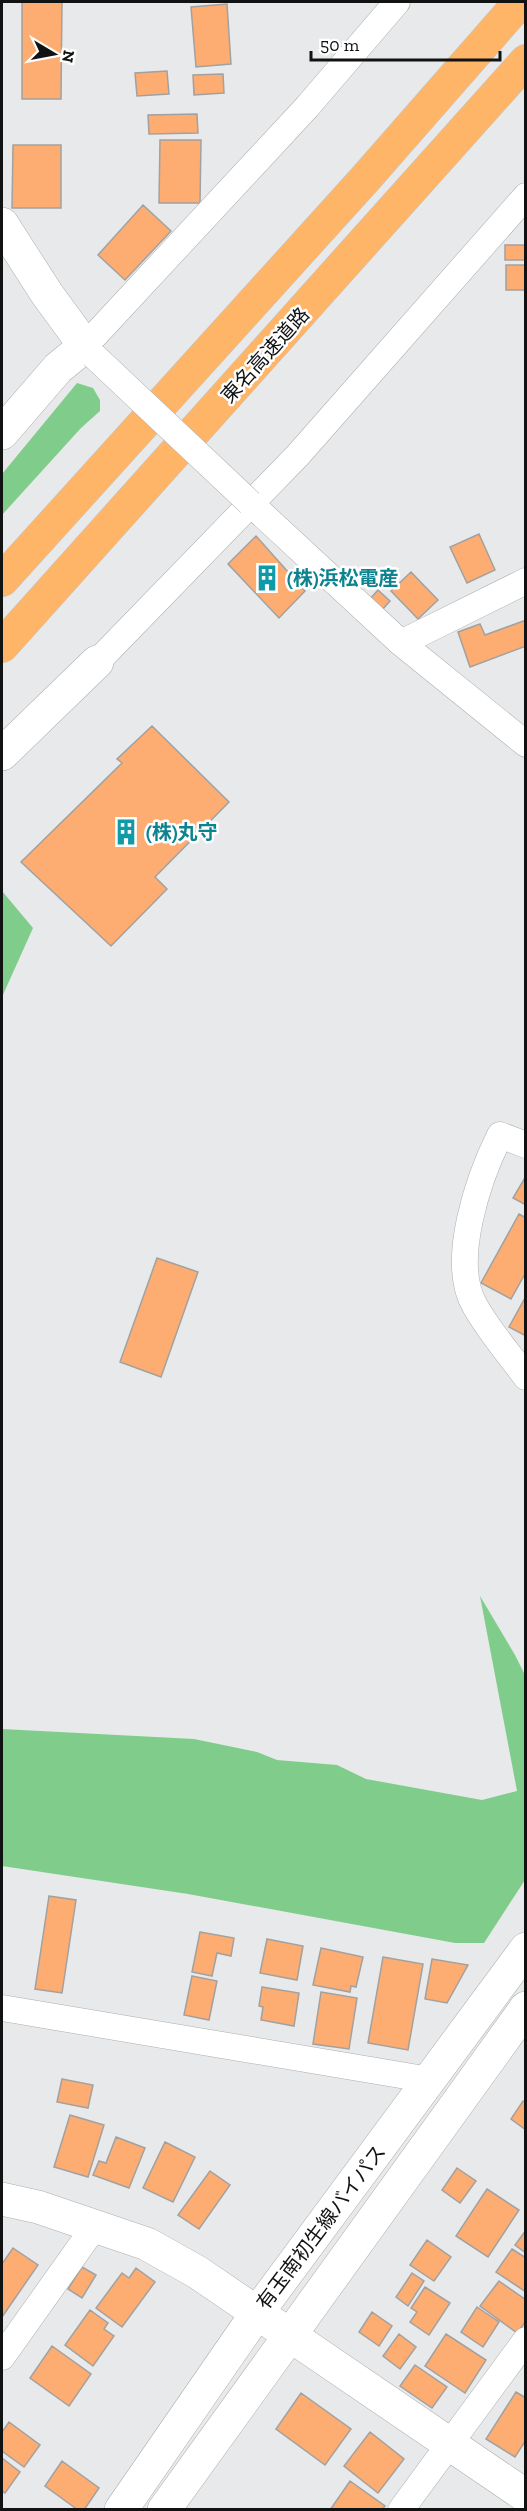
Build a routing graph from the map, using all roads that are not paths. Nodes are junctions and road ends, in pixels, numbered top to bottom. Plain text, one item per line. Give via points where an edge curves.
1 (397, 2) edge
2 (520, 2) edge
3 (525, 61) edge
4 (525, 196) edge
5 (2, 224) edge
6 (89, 351) junction
7 (2, 434) edge
8 (250, 503) junction
9 (2, 580) edge
10 (525, 581) edge
11 (401, 643) junction
12 (2, 646) edge
13 (97, 662) joint
14 (525, 744) edge
15 (2, 754) edge
16 (525, 1145) edge
17 (525, 1377) edge
18 (525, 1949) edge
19 (2, 2008) edge
20 (525, 2008) edge
21 (430, 2080) junction
22 (2, 2199) edge
23 (95, 2226) junction
24 (257, 2313) junction
25 (289, 2336) junction
26 (525, 2340) edge
27 (2, 2357) edge
28 (448, 2445) junction
29 (525, 2496) edge
30 (121, 2510) edge
31 (164, 2510) edge
32 (401, 2510) edge

1 - 6 street
2 - 9 highway
3 - 12 highway, 東名高速道路
4 - 8 street via 298,454
5 - 6 street
6 - 7 street via 58,368
6 - 8 street, bridge
8 - 11 street
8 - 13 street
10 - 11 street
11 - 14 street
13 - 15 street
16 - 17 street via 500,1135 468,1223 466,1248 473,1305
18 - 21 street, 有玉南初生線バイパス
19 - 21 street
20 - 25 street, 有玉南初生線バイパス
21 - 24 street, 有玉南初生線バイパス
22 - 23 street
23 - 24 street via 147,2244
23 - 27 street
24 - 25 street
24 - 30 street, 有玉南初生線バイパス
25 - 28 street
25 - 31 street, 有玉南初生線バイパス
26 - 28 street
28 - 29 street
28 - 32 street

